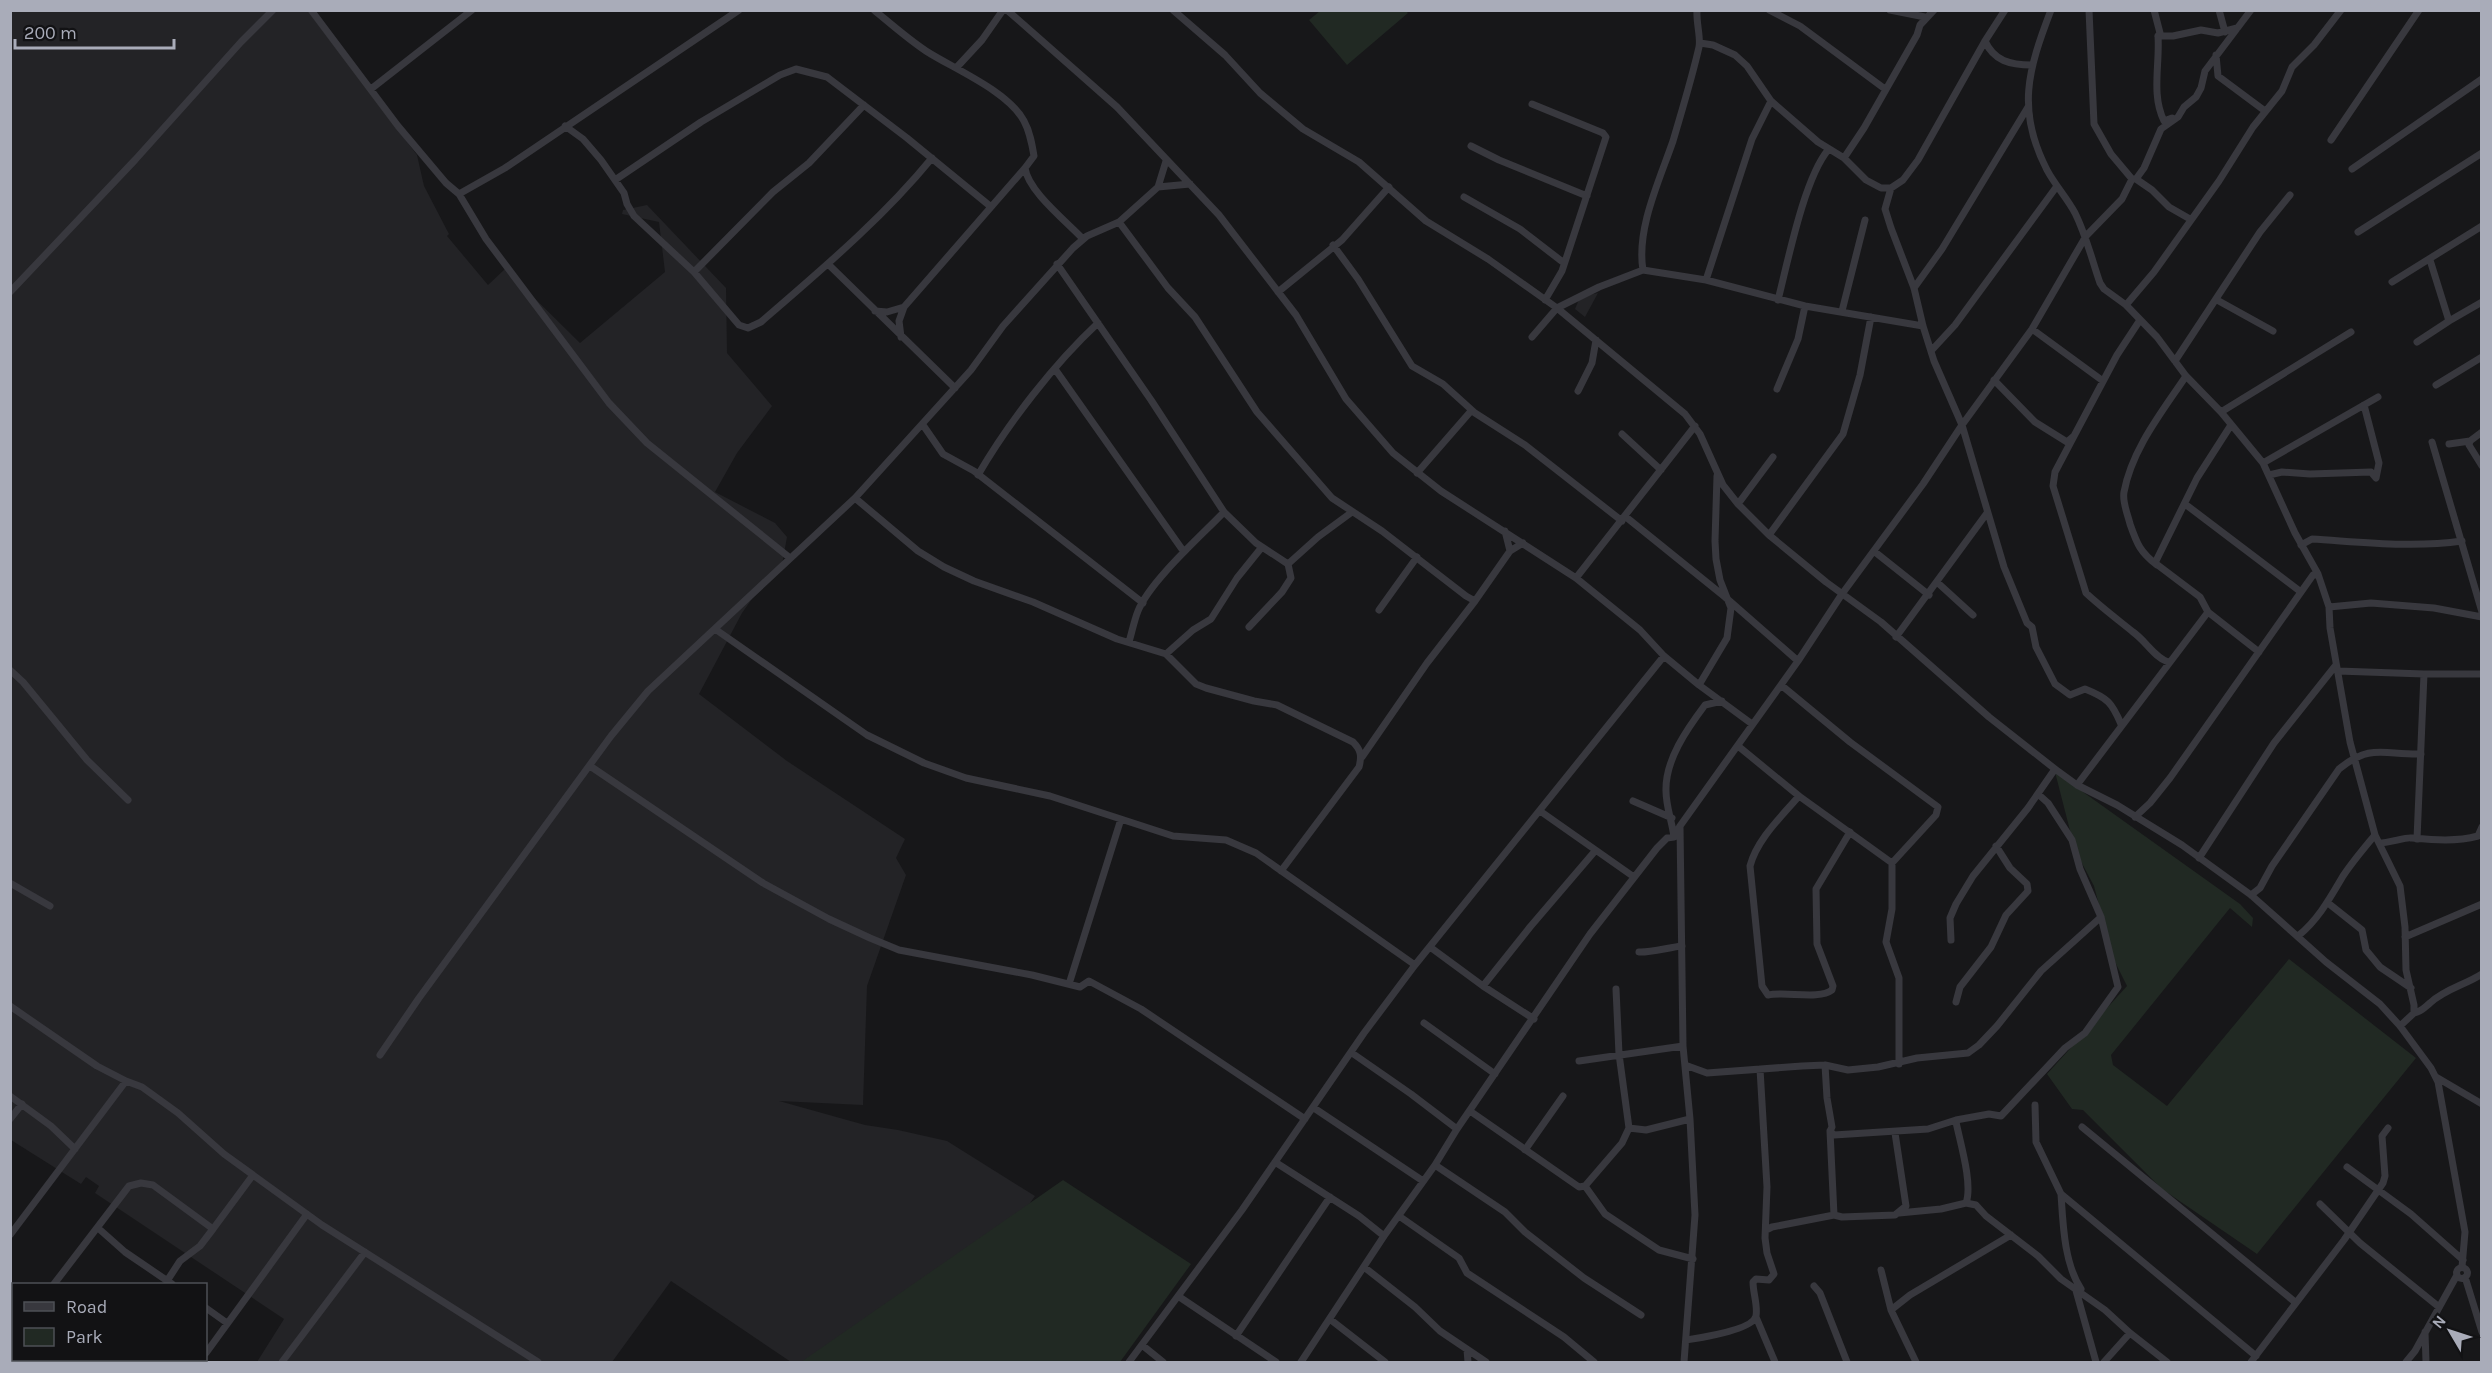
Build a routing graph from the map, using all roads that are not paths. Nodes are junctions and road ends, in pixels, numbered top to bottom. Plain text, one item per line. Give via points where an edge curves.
1 (273, 10) edge
2 (311, 10) edge
3 (740, 10) edge
4 (874, 10) edge
5 (1005, 10) edge
6 (1173, 10) edge
7 (1697, 10) edge
8 (1769, 10) edge
9 (1890, 10) edge
10 (1934, 10) edge
11 (2005, 10) edge
12 (2051, 10) edge
13 (2090, 10) edge
14 (2154, 10) edge
15 (2219, 10) edge
16 (2251, 10) edge
17 (2341, 10) edge
18 (2420, 10) edge
19 (469, 12) edge
20 (1925, 17) junction
21 (2240, 27) junction
22 (2225, 32) junction
23 (2158, 36) junction
24 (1985, 41) junction
25 (1700, 43) junction
26 (2216, 55) junction
27 (2031, 65) junction
28 (957, 68) junction
29 (2481, 79) edge
30 (371, 89) junction
31 (1885, 89) junction
32 (1771, 101) junction
33 (1532, 104) dead end
34 (864, 105) junction
35 (2028, 107) junction
36 (2265, 111) junction
37 (2178, 117) junction
38 (2164, 121) junction
39 (565, 126) junction
40 (2161, 129) junction
41 (2331, 140) dead end
42 (1471, 146) dead end
43 (1828, 150) junction
44 (2481, 153) edge
45 (932, 158) junction
46 (1844, 158) junction
47 (1167, 161) junction
48 (1025, 168) junction
49 (2352, 169) dead end
50 (2134, 179) junction
51 (615, 180) junction
52 (1190, 184) junction
53 (2057, 186) junction
54 (1158, 187) junction
55 (1389, 187) junction
56 (1891, 188) junction
57 (459, 194) junction
58 (2290, 195) dead end
59 (1587, 196) junction
60 (1464, 197) dead end
61 (990, 206) junction
62 (2190, 219) junction
63 (1865, 220) dead end
64 (1119, 222) junction
65 (2481, 226) edge
66 (2358, 232) dead end
67 (2085, 236) junction
68 (1083, 239) junction
69 (1333, 246) junction
70 (2430, 260) junction
71 (1564, 263) junction
72 (828, 264) junction
73 (1057, 264) junction
74 (1643, 270) junction
75 (694, 272) junction
76 (1706, 280) junction
77 (2392, 282) dead end
78 (1914, 288) junction
79 (10, 292) edge
80 (1278, 292) junction
81 (1545, 300) junction
82 (1778, 300) junction
83 (2217, 300) junction
84 (2481, 302) edge
85 (2126, 305) junction
86 (1805, 306) junction
87 (904, 308) junction
88 (1557, 308) junction
89 (875, 311) junction
90 (1842, 311) junction
91 (1871, 317) junction
92 (2140, 320) junction
93 (2449, 321) junction
94 (1098, 323) junction
95 (1923, 326) junction
96 (2032, 329) junction
97 (2273, 331) dead end
98 (2351, 332) dead end
99 (1532, 336) dead end
100 (901, 337) junction
101 (1596, 340) junction
102 (2417, 342) dead end
103 (1931, 351) junction
104 (2481, 357) edge
105 (2175, 361) junction
106 (1055, 369) junction
107 (2186, 376) junction
108 (1994, 380) junction
109 (2103, 381) junction
110 (2436, 385) dead end
111 (955, 388) junction
112 (1777, 388) dead end
113 (1578, 391) dead end
114 (2378, 397) dead end
115 (2364, 405) junction
116 (1471, 411) junction
117 (2221, 412) junction
118 (923, 425) junction
119 (1962, 425) junction
120 (2230, 425) junction
121 (1695, 426) junction
122 (2481, 432) edge
123 (1622, 434) dead end
124 (2074, 436) junction
125 (2470, 441) junction
126 (2432, 442) dead end
127 (2449, 444) dead end
128 (1773, 457) dead end
129 (2263, 463) junction
130 (2481, 466) edge
131 (1661, 470) junction
132 (1717, 472) junction
133 (1417, 473) junction
134 (978, 475) junction
135 (2269, 476) junction
136 (1723, 484) junction
137 (1716, 495) junction
138 (855, 498) junction
139 (1738, 504) junction
140 (2186, 504) junction
141 (1224, 512) junction
142 (1352, 512) junction
143 (1987, 513) junction
144 (1624, 519) junction
145 (1505, 531) junction
146 (1769, 535) junction
147 (2462, 541) junction
148 (1523, 543) junction
149 (2301, 545) junction
150 (1262, 547) junction
151 (1510, 551) junction
152 (1184, 552) junction
153 (1875, 552) junction
154 (1417, 557) junction
155 (790, 558) junction
156 (1288, 564) junction
157 (2159, 567) junction
158 (2318, 574) junction
159 (1576, 579) junction
160 (1938, 583) junction
161 (2301, 592) junction
162 (1842, 594) junction
163 (1929, 595) junction
164 (1725, 597) junction
165 (1475, 601) junction
166 (1143, 603) junction
167 (2329, 607) junction
168 (1379, 610) dead end
169 (2208, 612) junction
170 (1973, 615) dead end
171 (2481, 615) edge
172 (1250, 627) dead end
173 (715, 629) junction
174 (1896, 637) junction
175 (1128, 642) junction
176 (2259, 652) junction
177 (1166, 654) junction
178 (1664, 656) junction
179 (1798, 662) junction
180 (2169, 663) junction
181 (2337, 668) junction
182 (10, 670) edge
183 (2424, 674) junction
184 (2481, 674) edge
185 (1699, 685) junction
186 (1781, 685) junction
187 (1722, 701) junction
188 (1752, 723) junction
189 (2121, 724) junction
190 (1738, 746) junction
191 (2421, 754) junction
192 (1362, 757) junction
193 (2354, 757) junction
194 (590, 766) junction
195 (2055, 769) junction
196 (2077, 785) junction
197 (2038, 794) junction
198 (1799, 795) junction
199 (128, 800) dead end
200 (1633, 801) dead end
201 (1540, 811) junction
202 (2135, 817) junction
203 (1671, 818) junction
204 (1121, 819) junction
205 (1680, 826) junction
206 (2481, 827) edge
207 (1850, 832) junction
208 (2375, 835) junction
209 (1674, 837) junction
210 (2417, 839) junction
211 (2379, 843) junction
212 (1996, 846) junction
213 (1595, 851) junction
214 (2199, 858) junction
215 (1892, 863) junction
216 (1281, 871) junction
217 (1634, 877) junction
218 (10, 883) edge
219 (2251, 895) junction
220 (2328, 903) junction
221 (2481, 904) edge
222 (50, 906) dead end
223 (2101, 917) junction
224 (2298, 936) junction
225 (2405, 937) junction
226 (1951, 940) dead end
227 (1430, 946) junction
228 (1682, 946) junction
229 (1639, 952) dead end
230 (1415, 965) junction
231 (2481, 974) edge
232 (2481, 981) edge
233 (1069, 984) junction
234 (2467, 984) junction
235 (1483, 986) junction
236 (2411, 988) junction
237 (1616, 989) dead end
238 (1956, 1002) dead end
239 (10, 1006) edge
240 (2414, 1013) junction
241 (1534, 1019) junction
242 (1424, 1023) dead end
243 (2400, 1026) junction
244 (1683, 1046) junction
245 (1352, 1053) junction
246 (1619, 1054) junction
247 (380, 1055) dead end
248 (1579, 1061) dead end
249 (1899, 1064) junction
250 (1685, 1065) junction
251 (1825, 1065) junction
252 (1760, 1069) junction
253 (1495, 1074) junction
254 (2436, 1077) junction
255 (126, 1081) junction
256 (10, 1096) edge
257 (1563, 1096) dead end
258 (22, 1104) junction
259 (2481, 1104) edge
260 (2035, 1105) dead end
261 (1314, 1108) junction
262 (1470, 1111) junction
263 (10, 1119) edge
264 (1305, 1119) junction
265 (1690, 1119) junction
266 (1956, 1122) junction
267 (2082, 1127) dead end
268 (1629, 1128) junction
269 (2388, 1128) dead end
270 (1457, 1129) junction
271 (1830, 1131) junction
272 (1895, 1132) junction
273 (75, 1149) junction
274 (1525, 1150) junction
275 (1275, 1162) junction
276 (1436, 1164) junction
277 (2347, 1167) dead end
278 (253, 1175) junction
279 (1424, 1181) junction
280 (1585, 1186) junction
281 (2379, 1189) junction
282 (2061, 1194) junction
283 (1330, 1197) junction
284 (1966, 1203) junction
285 (2320, 1204) dead end
286 (1899, 1213) junction
287 (307, 1214) junction
288 (1834, 1215) junction
289 (1399, 1216) junction
290 (98, 1228) junction
291 (213, 1229) junction
292 (1766, 1230) junction
293 (2349, 1232) junction
294 (10, 1234) edge
295 (2011, 1235) junction
296 (1384, 1236) junction
297 (365, 1252) junction
298 (1693, 1259) junction
299 (2463, 1263) junction
300 (1364, 1268) junction
301 (1881, 1270) dead end
302 (2457, 1275) junction
303 (2465, 1277) junction
304 (57, 1283) edge
305 (169, 1283) edge
306 (1815, 1286) dead end
307 (2075, 1287) junction
308 (2082, 1292) junction
309 (1178, 1296) junction
310 (2295, 1302) junction
311 (2439, 1306) junction
312 (207, 1309) edge
313 (1891, 1310) junction
314 (1641, 1315) dead end
315 (1756, 1317) junction
316 (1331, 1320) junction
317 (227, 1323) junction
318 (2425, 1332) junction
319 (2481, 1332) edge
320 (2130, 1333) junction
321 (1236, 1336) junction
322 (1686, 1340) junction
323 (1142, 1345) junction
324 (1467, 1350) junction
325 (207, 1352) edge
326 (2256, 1356) junction
327 (1377, 1359) edge
328 (282, 1362) edge
329 (538, 1362) edge
330 (1130, 1362) edge
331 (1163, 1362) edge
332 (1276, 1362) edge
333 (1301, 1362) edge
334 (1385, 1362) edge
335 (1468, 1362) edge
336 (1486, 1362) edge
337 (1594, 1362) edge
338 (1684, 1362) edge
339 (1775, 1362) edge
340 (1847, 1362) edge
341 (1916, 1362) edge
342 (2096, 1362) edge
343 (2104, 1362) edge
344 (2167, 1362) edge
345 (2251, 1362) edge
346 (2406, 1362) edge
347 (2426, 1362) edge

1 - 79 street
2 - 30 street
3 - 39 street
4 - 28 street via 926,51
5 - 28 street
5 - 47 street via 1117,107
6 - 55 street via 1303,129 1342,150
7 - 25 street
8 - 31 street via 1800,26
9 - 20 street
10 - 20 street
11 - 24 street
12 - 27 street
13 - 50 street via 2094,124 2111,154
14 - 23 street
15 - 22 street
16 - 21 street
17 - 36 street via 2292,67 2282,92
18 - 41 street
19 - 30 street
20 - 31 street
21 - 22 street
21 - 26 street
22 - 23 street via 2201,30
23 - 38 street via 2157,91
24 - 27 street via 1991,54 2002,61
24 - 56 street via 1918,160 1903,180
25 - 32 street via 1735,55
25 - 74 street via 1645,228
26 - 36 street via 2218,76
26 - 37 street via 2205,71 2196,97
27 - 35 street
28 - 48 street via 1009,103 1023,118 1034,156
29 - 49 street
30 - 57 street
31 - 46 street
32 - 43 street
32 - 76 street via 1752,140
33 - 59 street via 1606,137
34 - 45 street
34 - 51 street via 827,77 796,69 701,122
34 - 75 street
35 - 53 street via 2037,147
35 - 78 street
36 - 62 street
37 - 38 street
37 - 40 street
38 - 40 street
39 - 51 street via 583,139
39 - 57 street
40 - 50 street via 2144,168
42 - 59 street
43 - 46 street
43 - 82 street via 1810,184
44 - 66 street
45 - 61 street
45 - 72 street
46 - 56 street via 1866,180 1881,188
47 - 52 street
47 - 54 street
48 - 61 street
48 - 68 street via 1033,189
50 - 62 street
50 - 67 street via 2122,199
51 - 75 street via 634,216
52 - 54 street
52 - 80 street
53 - 67 street
53 - 103 street via 1955,325
54 - 64 street
55 - 69 street
55 - 81 street via 1426,221
56 - 78 street via 1885,209
57 - 155 street via 486,238 624,419 647,443
58 - 83 street via 2260,232
59 - 71 street
60 - 71 street via 1520,229
61 - 87 street
62 - 85 street
63 - 90 street
64 - 68 street
64 - 142 street via 1168,288 1195,316 1264,421 1332,498
65 - 70 street
67 - 85 street via 2100,283
67 - 96 street
68 - 73 street
69 - 80 street
69 - 116 street via 1412,366 1443,384
70 - 77 street
70 - 93 street
71 - 81 street
72 - 75 street via 761,322 748,328 740,325
72 - 89 street
73 - 94 street
73 - 111 street
74 - 76 street
74 - 88 street
76 - 82 street
78 - 95 street
80 - 133 street via 1357,412 1393,453
81 - 88 street
82 - 86 street
83 - 97 street
83 - 105 street
84 - 93 street
85 - 92 street
86 - 90 street
86 - 112 street via 1798,339
87 - 89 street
87 - 100 street via 899,321
88 - 99 street
88 - 101 street
89 - 100 street
90 - 91 street
91 - 95 street
91 - 146 street via 1851,414 1843,434
92 - 105 street
92 - 109 street
93 - 102 street
94 - 106 street
94 - 141 street
95 - 103 street
96 - 108 street
96 - 109 street
98 - 117 street
100 - 111 street
101 - 113 street via 1592,363
101 - 121 street
103 - 119 street
104 - 110 street
105 - 107 street
106 - 134 street via 1009,427
106 - 152 street
107 - 117 street
107 - 157 street via 2132,462 2124,492 2136,541 2143,554
108 - 119 street
108 - 124 street via 2034,422 2063,441
109 - 124 street
111 - 118 street
114 - 115 street
115 - 129 street
115 - 135 street via 2379,463 2376,478 2371,472 2282,472
116 - 133 street
116 - 144 street via 1525,445
117 - 120 street
118 - 134 street via 943,454
118 - 138 street
119 - 143 street
119 - 153 street
120 - 129 street
120 - 140 street
121 - 131 street
121 - 132 street
122 - 125 street
123 - 131 street
124 - 180 street via 2055,472 2053,486 2086,592
125 - 127 street
125 - 130 street
126 - 147 street
128 - 139 street
129 - 135 street
131 - 144 street
132 - 136 street
132 - 137 street
133 - 145 street
134 - 166 street
135 - 149 street
136 - 137 street
136 - 139 street
137 - 164 street via 1714,541
138 - 155 street
138 - 175 street via 918,551 944,567
139 - 146 street
140 - 157 street via 2154,563
140 - 161 street
141 - 150 street
141 - 152 street
142 - 154 street
142 - 156 street
143 - 160 street
143 - 189 street via 2004,567 2055,684 2070,695 2085,689 2112,703
144 - 159 street
144 - 164 street
145 - 148 street
145 - 151 street
146 - 162 street
147 - 149 street via 2433,545 2312,539
147 - 171 street
148 - 151 street
148 - 159 street
149 - 158 street
150 - 156 street
150 - 177 street via 1211,619
151 - 165 street
152 - 166 street
153 - 162 street
153 - 163 street
154 - 165 street
154 - 168 street
155 - 173 street
156 - 172 street via 1291,578
157 - 169 street via 2200,597
158 - 161 street
158 - 167 street
159 - 178 street via 1640,630
160 - 163 street
160 - 170 street
161 - 176 street
162 - 174 street
162 - 179 street
163 - 174 street
164 - 179 street
164 - 185 street via 1731,609 1727,638
165 - 192 street via 1426,663
166 - 175 street
167 - 171 street via 2371,603
167 - 181 street
169 - 176 street
169 - 180 street
173 - 194 street via 648,691
173 - 204 street via 867,735 897,751 966,778 1050,796
174 - 195 street
175 - 177 street
176 - 202 street via 2150,804
177 - 192 street via 1196,684 1277,705 1353,742
178 - 185 street
178 - 201 street
179 - 186 street
180 - 189 street
181 - 183 street
181 - 193 street
181 - 214 street via 2274,743
182 - 199 street via 87,760
183 - 184 street
183 - 191 street
185 - 187 street
186 - 188 street
186 - 215 street via 1938,807 1936,815
187 - 188 street
187 - 203 street via 1705,705 1678,747 1668,770 1666,790
188 - 190 street
189 - 196 street
190 - 198 street
190 - 205 street
191 - 193 street via 2384,752
191 - 210 street
192 - 216 street via 1359,767
193 - 208 street
193 - 219 street via 2339,769 2260,888
194 - 233 street via 763,883 870,938 899,950
194 - 247 street
195 - 196 street
195 - 197 street
196 - 202 street
197 - 212 street
197 - 223 street via 2072,840
198 - 207 street
198 - 207 street via 1764,838 1749,866 1762,986 1768,994 1824,995 1832,990 1817,944 1816,889
200 - 203 street
201 - 213 street
201 - 227 street
202 - 214 street
203 - 209 street
204 - 216 street via 1173,836 1226,840 1256,853
204 - 233 street
205 - 209 street
205 - 228 street
206 - 210 street via 2478,836 2463,840
207 - 215 street
208 - 211 street
208 - 220 street
209 - 217 street via 1657,848
210 - 211 street
211 - 225 street via 2400,886
212 - 226 street via 1956,904 1950,918
212 - 238 street via 2010,868 2027,884 2028,891 2006,915 1991,947 1960,987
213 - 217 street
213 - 235 street
214 - 219 street
215 - 249 street via 1892,909 1886,942 1899,978
216 - 230 street
217 - 241 street via 1590,934
218 - 222 street
219 - 224 street
220 - 224 street
220 - 236 street via 2362,930 2366,950 2380,967
221 - 225 street
223 - 249 street via 2041,971 1979,1045 1968,1053 1917,1058
223 - 266 street via 2118,987 2085,1033 2065,1048 2001,1116 1989,1114
224 - 243 street via 2380,1004
225 - 236 street
227 - 230 street
227 - 235 street
228 - 229 street
228 - 244 street
230 - 245 street
231 - 234 street
232 - 234 street
233 - 264 street via 1080,987 1089,981 1141,1009
234 - 240 street via 2441,993 2422,1011
235 - 241 street
236 - 240 street
237 - 246 street
239 - 255 street via 97,1066
240 - 243 street
241 - 253 street
242 - 253 street
243 - 254 street
244 - 246 street
244 - 250 street
245 - 261 street
245 - 270 street
246 - 248 street
246 - 268 street
249 - 251 street via 1848,1070
250 - 252 street via 1707,1073
250 - 265 street
251 - 252 street
251 - 271 street
252 - 292 street
253 - 262 street
254 - 259 street
254 - 299 street via 2465,1232
255 - 273 street
255 - 278 street via 142,1087 178,1113
256 - 258 street
257 - 274 street
258 - 263 street
258 - 273 street
260 - 282 street via 2036,1142
261 - 264 street
261 - 279 street
262 - 270 street
262 - 274 street
264 - 275 street
265 - 268 street via 1646,1130
265 - 298 street
266 - 272 street
266 - 284 street via 1967,1178
267 - 310 street
268 - 280 street via 1622,1143
269 - 281 street via 2382,1136 2385,1176
270 - 276 street
271 - 272 street via 1842,1136
271 - 288 street
272 - 286 street via 1906,1206
273 - 294 street
274 - 280 street via 1579,1187
275 - 283 street
275 - 309 street
276 - 279 street
276 - 314 street via 1505,1212 1584,1278
277 - 281 street
278 - 287 street
278 - 291 street
279 - 289 street
280 - 298 street via 1605,1214 1659,1250
281 - 293 street
281 - 299 street
282 - 308 street via 2065,1238
282 - 326 street
283 - 296 street
283 - 321 street
284 - 286 street
284 - 295 street via 1976,1205
285 - 293 street
286 - 288 street
287 - 297 street
287 - 317 street
288 - 292 street
289 - 296 street
289 - 337 street via 1459,1258 1467,1273 1564,1337
290 - 291 street via 129,1186 141,1183 153,1185
290 - 304 street
290 - 305 street
291 - 305 street via 200,1246 180,1261
292 - 315 street via 1767,1253 1774,1274 1769,1280 1753,1282
293 - 310 street
293 - 311 street
295 - 307 street
295 - 313 street
296 - 300 street
297 - 328 street
297 - 329 street
298 - 322 street
299 - 302 street
299 - 303 street
300 - 316 street
300 - 324 street
301 - 313 street
302 - 303 street
302 - 311 street
303 - 319 street
306 - 340 street
307 - 308 street
307 - 342 street
308 - 320 street
309 - 321 street
309 - 323 street
310 - 326 street
311 - 318 street
312 - 317 street
313 - 341 street
315 - 322 street via 1751,1323 1716,1335
315 - 339 street
316 - 327 street
316 - 333 street
317 - 325 street
318 - 346 street
318 - 347 street
320 - 343 street
320 - 344 street
321 - 332 street
322 - 338 street
323 - 330 street
323 - 331 street
324 - 335 street
324 - 336 street
326 - 345 street
327 - 334 street

